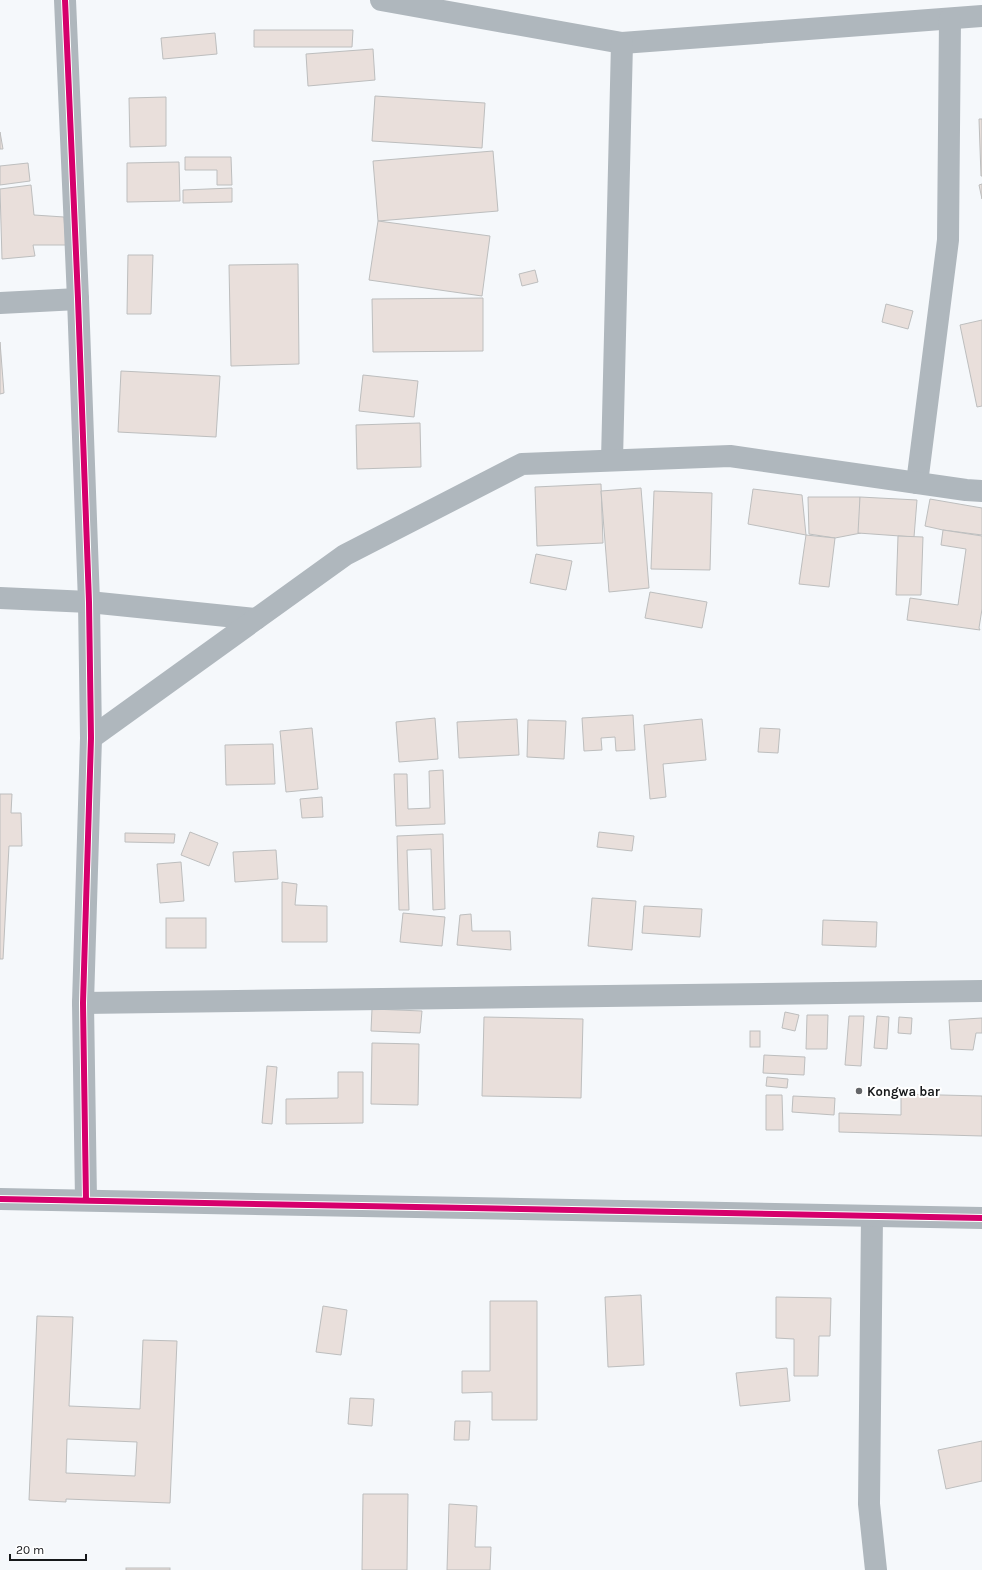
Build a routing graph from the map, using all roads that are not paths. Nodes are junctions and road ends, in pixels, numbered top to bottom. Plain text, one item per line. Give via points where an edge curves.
1 (65, 0) edge
2 (381, 0) edge
3 (982, 16) edge
4 (950, 19) junction
5 (622, 43) junction
6 (78, 299) junction
7 (0, 304) edge
8 (612, 460) junction
9 (918, 483) junction
10 (982, 491) edge
11 (0, 598) edge
12 (89, 602) junction
13 (256, 619) junction
14 (91, 738) junction
15 (982, 991) edge
16 (83, 1003) junction
17 (0, 1199) edge
18 (86, 1200) junction
19 (872, 1216) junction
20 (982, 1218) edge
21 (876, 1570) edge

1 - 6 street
2 - 5 street
3 - 4 street
4 - 5 street
4 - 9 street via 948,240
5 - 8 street
6 - 7 street
6 - 12 street
8 - 9 street via 730,456
8 - 13 street via 522,464 345,555
9 - 10 street
11 - 12 street
12 - 13 street
12 - 14 street
13 - 14 street
14 - 16 street
15 - 16 street
16 - 18 street
17 - 18 street
18 - 19 street
19 - 20 street
19 - 21 street via 869,1504

